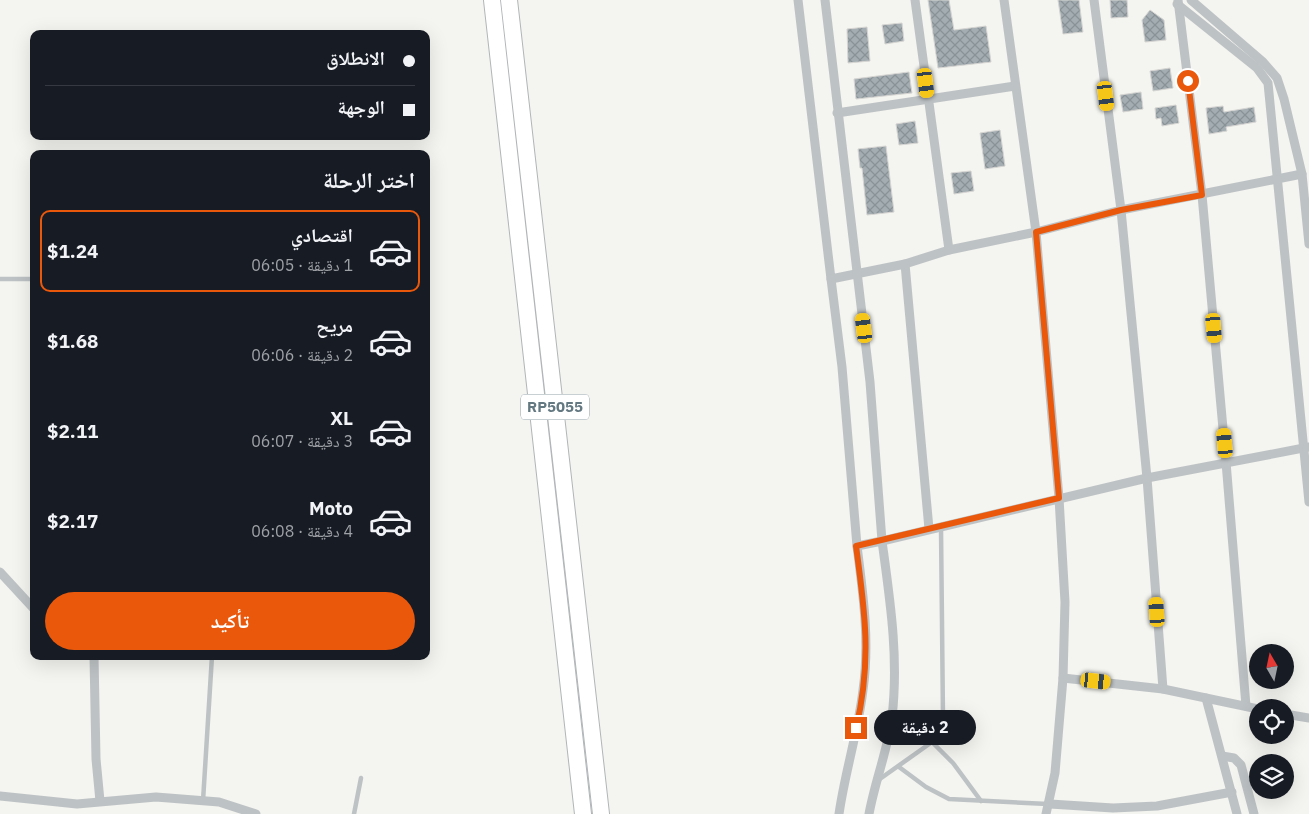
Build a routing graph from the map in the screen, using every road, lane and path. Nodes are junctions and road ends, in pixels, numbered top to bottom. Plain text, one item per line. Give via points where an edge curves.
1 (492, 0) edge
2 (509, 0) edge
3 (798, 0) edge
4 (825, 0) edge
5 (915, 0) edge
6 (1004, 0) edge
7 (1094, 0) edge
8 (1192, 0) edge
9 (1176, 2) edge
10 (1015, 86) junction
11 (928, 100) junction
12 (837, 113) junction
13 (1302, 174) junction
14 (1279, 177) junction
15 (1202, 195) junction
16 (1121, 210) junction
17 (1036, 232) junction
18 (1309, 244) edge
19 (949, 250) junction
20 (905, 264) junction
21 (857, 274) junction
22 (0, 279) edge
23 (30, 279) edge
24 (831, 279) junction
25 (1306, 447) edge
26 (1226, 462) junction
27 (1147, 478) junction
28 (1059, 498) junction
29 (1309, 502) edge
30 (942, 526) junction
31 (929, 529) junction
32 (882, 541) junction
33 (856, 546) junction
34 (0, 572) edge
35 (30, 605) edge
36 (94, 660) edge
37 (212, 660) edge
38 (1063, 678) junction
39 (1163, 689) junction
40 (1206, 698) junction
41 (1246, 706) junction
42 (1249, 706) edge
43 (1294, 716) edge
44 (1309, 718) edge
45 (932, 742) junction
46 (1222, 756) junction
47 (899, 767) junction
48 (361, 778) dead end
49 (876, 782) junction
50 (1232, 792) junction
51 (0, 796) edge
52 (203, 800) junction
53 (981, 801) junction
54 (100, 802) junction
55 (1050, 804) junction
56 (256, 814) edge
57 (354, 814) edge
58 (583, 814) edge
59 (601, 814) edge
60 (839, 814) edge
61 (869, 814) edge
62 (1046, 814) edge
63 (1237, 814) edge
64 (1254, 814) edge

1 - 58 highway, RP5055
2 - 59 highway, RP5055
3 - 24 street
4 - 12 street
5 - 11 street
6 - 10 street
7 - 16 street
8 - 13 street via 1277,78
9 - 14 street via 1265,77 1270,90
9 - 15 street
10 - 11 street
10 - 17 street
11 - 12 street
11 - 19 street
12 - 21 street
13 - 14 street
13 - 18 street
14 - 15 street
14 - 25 street
15 - 16 street
15 - 26 street
16 - 17 street
16 - 27 street
17 - 19 street
17 - 28 street
19 - 20 street
20 - 21 street
20 - 31 street
21 - 24 street
21 - 32 street via 870,382
22 - 23 lane
24 - 33 street via 842,367
25 - 26 street
25 - 29 street
26 - 27 street
26 - 41 street
27 - 28 street
27 - 39 street
28 - 30 street
28 - 38 street via 1065,602
30 - 31 street
30 - 45 lane via 944,708 940,728
31 - 32 street
32 - 33 street
32 - 49 street via 895,660 891,719
33 - 60 street via 866,618 866,661 861,709
34 - 35 street
36 - 54 street
37 - 52 lane
38 - 39 street
38 - 55 street
39 - 40 street
40 - 41 street
40 - 46 street
41 - 42 street
43 - 44 street
45 - 47 lane
45 - 53 lane via 953,762
46 - 50 street
46 - 64 street via 1234,758 1241,765
47 - 49 lane
47 - 53 lane via 949,799
48 - 57 lane
49 - 61 street
50 - 55 street via 1157,806 1113,808
50 - 63 street
51 - 54 street via 60,803
52 - 54 street via 156,797
52 - 56 street
53 - 55 lane
55 - 62 street

